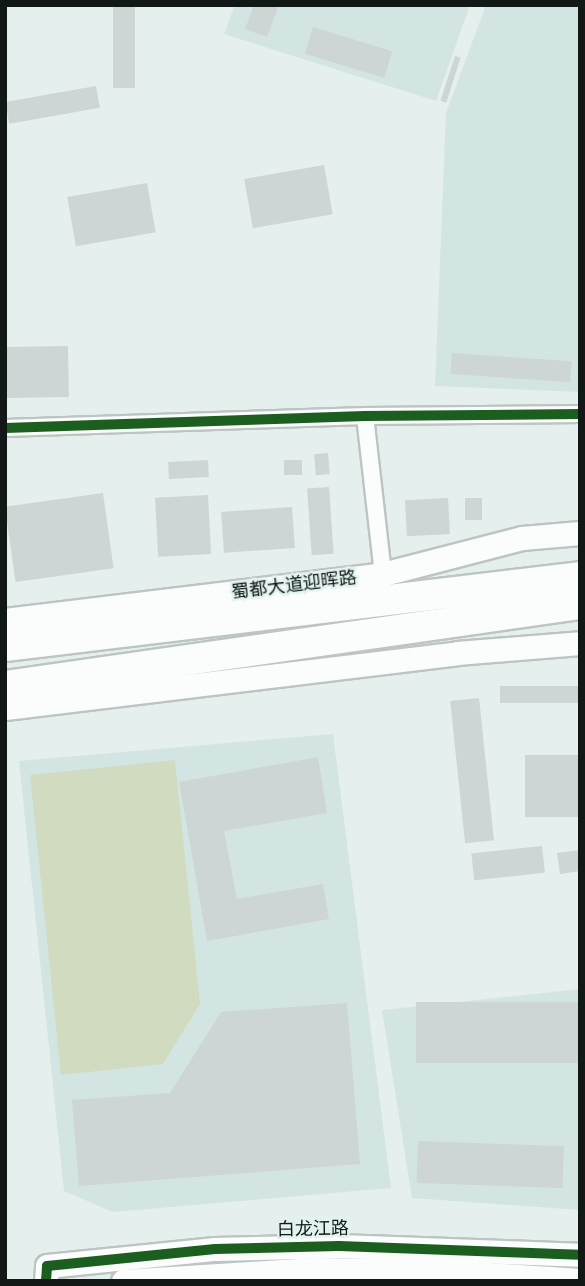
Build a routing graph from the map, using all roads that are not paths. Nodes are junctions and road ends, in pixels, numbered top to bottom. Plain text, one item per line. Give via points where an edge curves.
1 (580, 414) edge
2 (365, 415) junction
3 (5, 428) edge
4 (580, 533) edge
5 (383, 574) junction
6 (580, 577) edge
7 (580, 604) edge
8 (5, 620) edge
9 (580, 643) edge
10 (5, 646) edge
11 (5, 687) edge
12 (5, 708) edge
13 (580, 1255) edge
14 (46, 1273) edge
15 (580, 1280) edge
16 (123, 1281) edge

1 - 2 street
2 - 3 street
2 - 5 street
4 - 5 main road, 蜀都大道迎晖路 via 522,538
5 - 8 main road, 蜀都大道迎晖路
6 - 10 highway, 蜀都大道迎晖路
7 - 11 highway
9 - 12 main road via 457,653
13 - 14 main road, 白龙江路 via 339,1245 215,1249
15 - 16 main road via 315,1269

